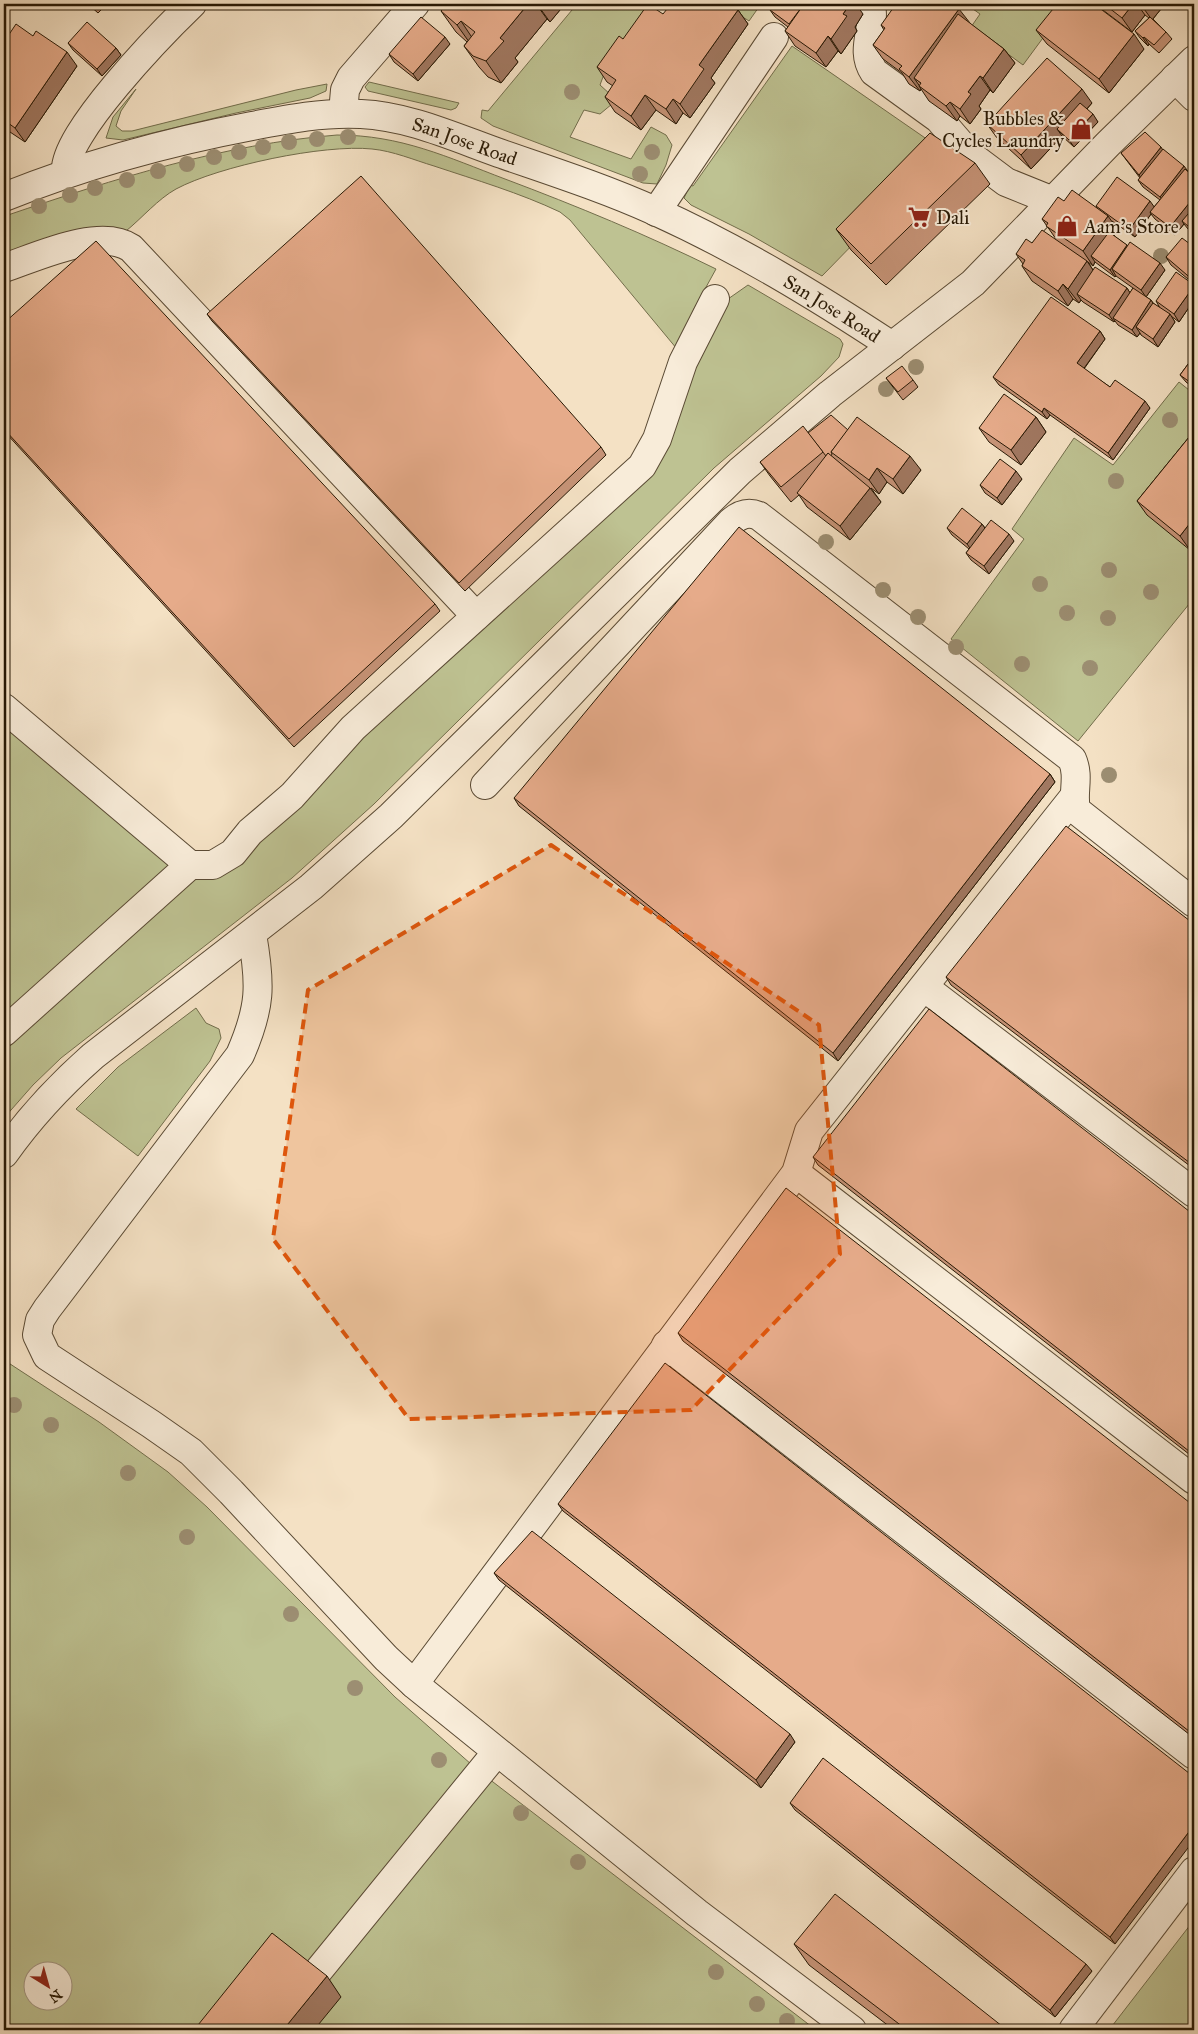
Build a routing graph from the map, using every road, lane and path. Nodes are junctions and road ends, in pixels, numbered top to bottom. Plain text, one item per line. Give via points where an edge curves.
1 (192, 4) edge
2 (415, 4) edge
3 (871, 4) edge
4 (774, 37) dead end
5 (1185, 69) edge
6 (1194, 97) edge
7 (343, 114) junction
8 (66, 173) junction
9 (4, 196) edge
10 (1053, 201) junction
11 (656, 212) junction
12 (4, 268) edge
13 (715, 300) dead end
14 (892, 346) junction
15 (476, 616) junction
16 (4, 708) edge
17 (485, 785) dead end
18 (1073, 798) junction
19 (190, 865) junction
20 (1194, 903) edge
21 (252, 934) junction
22 (924, 987) junction
23 (4, 1032) edge
24 (4, 1154) edge
25 (796, 1173) junction
26 (1194, 1193) edge
27 (666, 1345) junction
28 (1194, 1480) edge
29 (414, 1684) junction
30 (496, 1752) junction
31 (1194, 1755) edge
32 (1194, 1871) edge
33 (270, 2030) edge
34 (852, 2030) edge
35 (1073, 2030) edge

1 - 8 street via 93,115 68,153
2 - 7 street via 351,78 345,90
3 - 10 street via 872,26 866,52 874,72 939,119 970,155 1006,182
4 - 11 street
5 - 6 street
5 - 10 street
7 - 8 street, San Jose Road via 292,118 206,134
7 - 11 street, San Jose Road via 371,114 411,123 603,189
8 - 9 street, San Jose Road
10 - 14 street via 973,283
11 - 14 street, San Jose Road via 792,282
12 - 15 street via 90,241 114,240 131,248
13 - 15 street via 683,362 657,440 645,462
14 - 21 street via 740,471 390,816 311,887
15 - 19 street via 338,741 292,796 250,832 232,853 213,865
16 - 19 street
17 - 18 street via 731,522 750,513 1072,759 1077,769
18 - 20 street via 1080,816
18 - 22 street
19 - 23 street
21 - 24 street via 93,1056 38,1109
21 - 29 street via 259,999 253,1027 240,1055 47,1309 37,1329 38,1341 55,1362 191,1452
22 - 25 street via 810,1131
22 - 26 street
25 - 27 street
25 - 28 street
27 - 29 street
27 - 31 street
29 - 30 street
30 - 33 street
30 - 34 street via 697,1913
32 - 35 street

